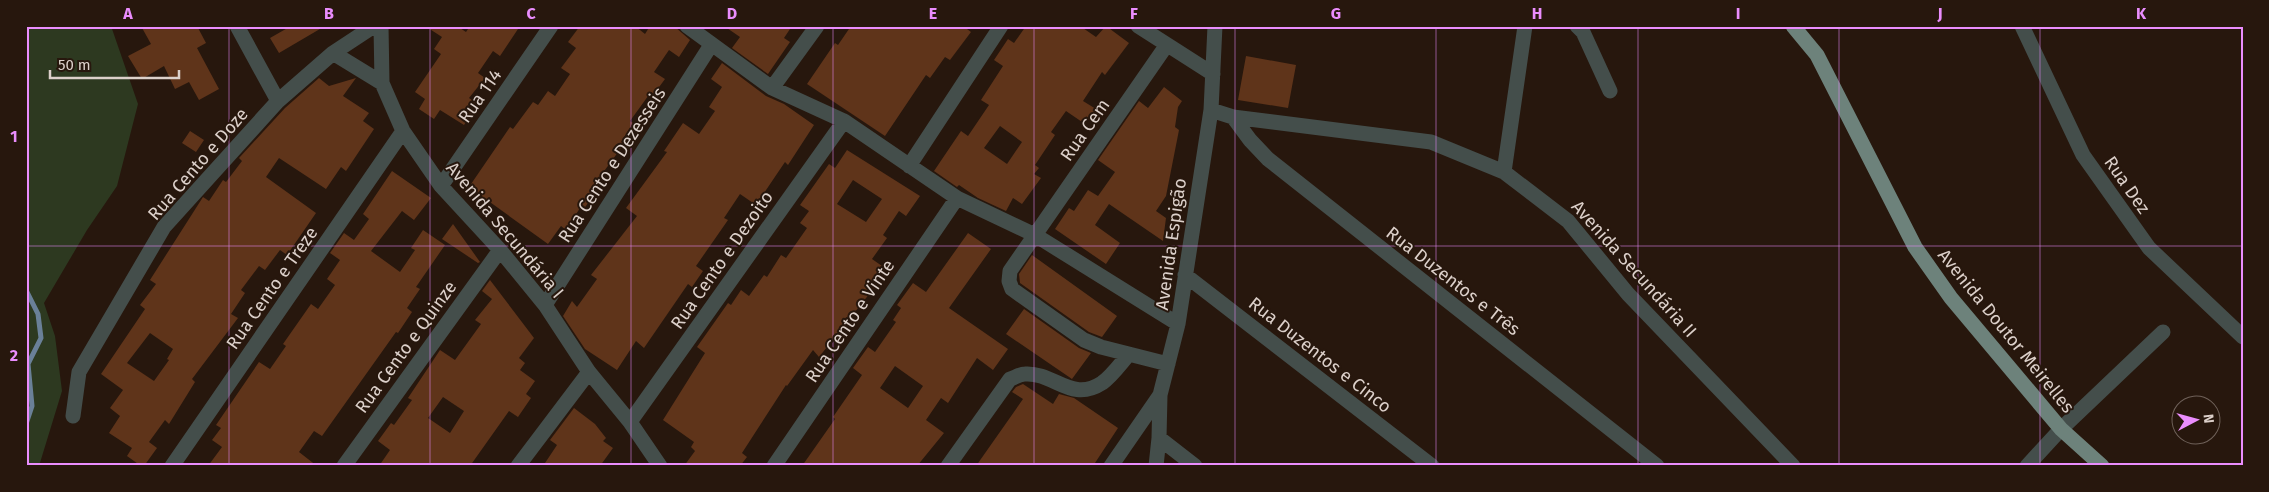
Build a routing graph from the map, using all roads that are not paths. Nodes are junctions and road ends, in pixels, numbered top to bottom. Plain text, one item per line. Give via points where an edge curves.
1 (237, 26) edge
2 (374, 26) edge
3 (381, 26) edge
4 (550, 26) edge
5 (687, 26) edge
6 (817, 26) edge
7 (1001, 26) edge
8 (1138, 26) edge
9 (1215, 26) edge
10 (1525, 26) edge
11 (1577, 26) edge
12 (1794, 26) edge
13 (2022, 26) edge
14 (711, 45) junction
15 (1166, 46) junction
16 (333, 53) junction
17 (1214, 74) junction
18 (382, 83) junction
19 (772, 88) junction
20 (1610, 91) dead end
21 (278, 101) junction
22 (1211, 110) junction
23 (1233, 117) junction
24 (844, 121) junction
25 (403, 131) junction
26 (909, 166) junction
27 (1504, 172) junction
28 (440, 186) junction
29 (957, 198) junction
30 (1035, 235) junction
31 (500, 250) junction
32 (1185, 275) junction
33 (544, 305) junction
34 (1178, 324) junction
35 (2163, 332) dead end
36 (2243, 337) edge
37 (1129, 354) junction
38 (1168, 364) junction
39 (589, 372) junction
40 (1160, 395) junction
41 (74, 416) dead end
42 (630, 422) junction
43 (2061, 429) junction
44 (1159, 438) junction
45 (172, 466) edge
46 (344, 466) edge
47 (518, 466) edge
48 (660, 466) edge
49 (774, 466) edge
50 (948, 466) edge
51 (1110, 466) edge
52 (1156, 466) edge
53 (1195, 466) edge
54 (1432, 466) edge
55 (1657, 466) edge
56 (1793, 466) edge
57 (2027, 466) edge
58 (2102, 466) edge

1 - 21 street
2 - 16 street, Rua Cento e Doze
3 - 18 street, Avenida Secundária I
4 - 28 street, Rua 114
5 - 14 street
6 - 19 street
7 - 26 street
8 - 15 street
9 - 17 street, Avenida Espigão
10 - 27 street
11 - 20 street via 1583,32
12 - 43 main road, Avenida Doutor Meirelles via 1817,55 1915,247 1951,298
13 - 36 street, Rua Dez via 2083,155 2149,248
14 - 19 street
14 - 33 street, Rua Cento e Dezesseis
15 - 17 street
15 - 30 street, Rua Cem
16 - 18 street
16 - 21 street, Rua Cento e Doze
17 - 22 street, Avenida Espigão
18 - 25 street, Avenida Secundária I
19 - 24 street
21 - 41 street, Rua Cento e Doze via 164,227 79,372
22 - 23 street, Avenida Secundária II
22 - 32 street, Avenida Espigão
23 - 27 street, Avenida Secundária II via 1431,142
23 - 55 street, Rua Duzentos e Três via 1268,159
24 - 26 street
24 - 42 street, Rua Cento e Dezoito
25 - 28 street, Avenida Secundária I
25 - 45 street, Rua Cento e Treze
26 - 29 street
27 - 56 street, Avenida Secundária II via 1568,220 1628,294
28 - 31 street, Avenida Secundária I
29 - 30 street
29 - 49 street, Rua Cento e Vinte
30 - 34 street
30 - 37 street, Rua Cem via 1010,271 1012,289 1084,340
31 - 33 street, Avenida Secundária I
31 - 46 street, Rua Cento e Quinze
32 - 34 street, Avenida Espigão
32 - 54 street, Rua Duzentos e Cinco
33 - 39 street, Avenida Secundária I
34 - 38 street, Avenida Espigão
35 - 43 street
37 - 38 street, Rua Cem
37 - 50 street via 1103,382 1091,388 1075,390 1024,374 1010,380
38 - 40 street, Avenida Espigão
39 - 42 street, Avenida Secundária I
39 - 47 street
40 - 44 street, Avenida Espigão
40 - 51 street
42 - 48 street, Avenida Secundária I
43 - 57 street
43 - 58 main road, Avenida Doutor Meirelles
44 - 52 street, Avenida Espigão
44 - 53 street

